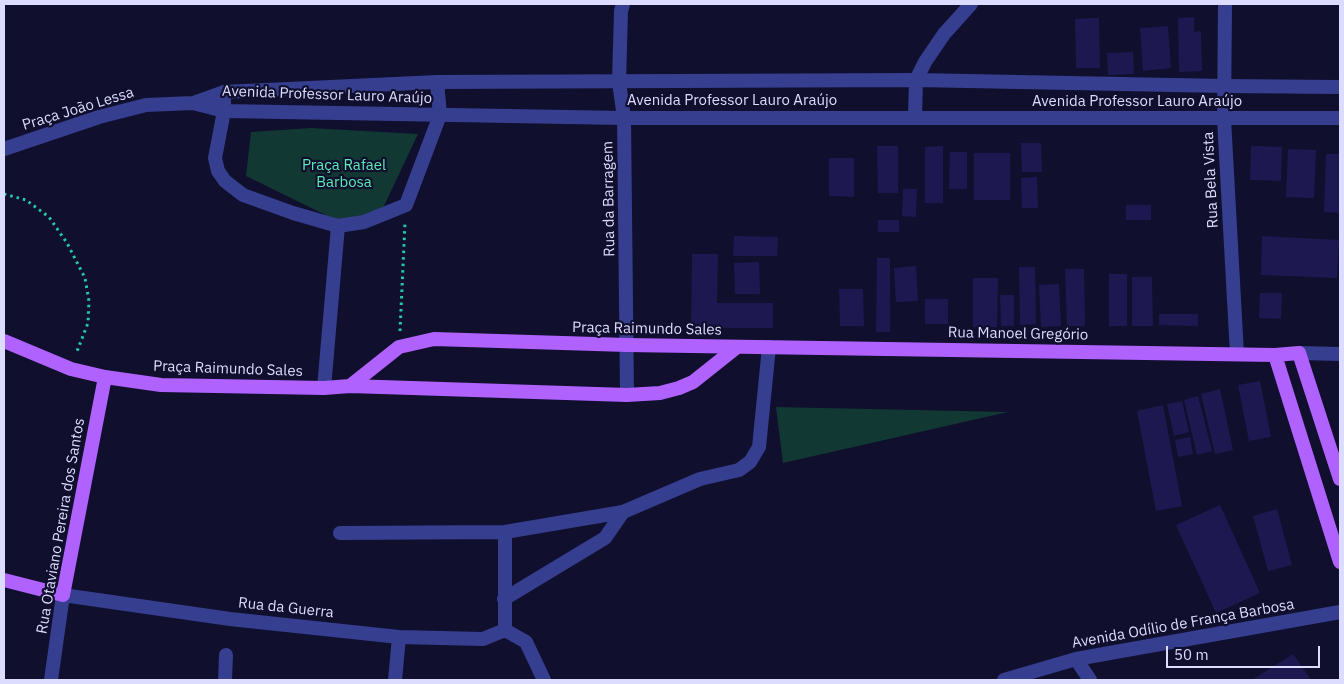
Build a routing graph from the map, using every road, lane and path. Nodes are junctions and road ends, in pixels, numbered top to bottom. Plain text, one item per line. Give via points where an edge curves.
1 (623, 4) edge
2 (971, 4) edge
3 (1225, 4) edge
4 (916, 80) junction
5 (437, 82) junction
6 (619, 82) junction
7 (1224, 86) junction
8 (1340, 87) edge
9 (224, 92) junction
10 (194, 103) junction
11 (224, 111) junction
12 (440, 115) junction
13 (915, 117) junction
14 (624, 118) junction
15 (1340, 118) edge
16 (1224, 119) junction
17 (4, 149) edge
18 (4, 194) edge
19 (406, 205) junction
20 (338, 226) junction
21 (4, 341) edge
22 (627, 345) junction
23 (399, 347) junction
24 (737, 347) junction
25 (769, 347) junction
26 (1298, 353) junction
27 (1237, 354) junction
28 (1340, 354) edge
29 (1275, 355) junction
30 (70, 369) junction
31 (105, 377) junction
32 (350, 386) junction
33 (324, 388) junction
34 (627, 395) junction
35 (1340, 479) edge
36 (623, 512) junction
37 (505, 532) junction
38 (340, 533) dead end
39 (1340, 562) edge
40 (4, 580) edge
41 (63, 596) junction
42 (504, 599) junction
43 (1340, 612) edge
44 (505, 630) junction
45 (399, 637) junction
46 (226, 655) dead end
47 (1076, 659) junction
48 (52, 680) edge
49 (226, 680) edge
50 (395, 680) edge
51 (544, 680) edge
52 (1004, 680) edge
53 (1090, 680) edge

1 - 6 street, Rua da Barragem
2 - 4 street via 944,34
3 - 7 street, Rua Bela Vista
4 - 6 street, Avenida Professor Lauro Araújo
4 - 7 street, Avenida Professor Lauro Araújo
4 - 13 street
5 - 6 street, Avenida Professor Lauro Araújo
5 - 9 street, Avenida Professor Lauro Araújo
5 - 12 street
6 - 14 street, Rua da Barragem
7 - 8 street, Avenida Professor Lauro Araújo
7 - 16 street, Rua Bela Vista
9 - 10 street, Avenida Professor Lauro Araújo
9 - 11 street
10 - 11 street, Avenida Professor Lauro Araújo
10 - 17 street, Praça João Lessa via 146,105
11 - 12 street, Avenida Professor Lauro Araújo
11 - 20 street via 215,158 224,181 243,195
12 - 14 street, Avenida Professor Lauro Araújo
12 - 19 street
13 - 14 street, Avenida Professor Lauro Araújo
13 - 16 street, Avenida Professor Lauro Araújo
14 - 22 street, Rua da Barragem
15 - 16 street, Avenida Professor Lauro Araújo
16 - 27 street, Rua Bela Vista
18 - 30 path via 26,200 49,217 85,278 88,323
19 - 20 street via 364,222
19 - 23 path
20 - 33 street
21 - 30 main road, Praça Raimundo Sales
22 - 23 main road, Praça Raimundo Sales via 434,339
22 - 24 main road, Praça Raimundo Sales
22 - 34 street, Rua da Barragem
23 - 32 main road, Praça Raimundo Sales
24 - 25 main road, Rua Manoel Gregório
24 - 34 main road, Praça Raimundo Sales via 693,382 660,393
25 - 27 main road, Rua Manoel Gregório
25 - 36 street via 759,447 750,462 739,470 700,479
26 - 28 street
26 - 29 main road, Rua Manoel Gregório
26 - 35 main road
27 - 29 main road, Rua Manoel Gregório
29 - 39 main road
30 - 31 main road, Praça Raimundo Sales
31 - 33 main road, Praça Raimundo Sales via 161,385
31 - 41 main road, Rua Otaviano Pereira dos Santos
32 - 33 main road, Praça Raimundo Sales
32 - 34 main road, Praça Raimundo Sales
36 - 37 street
36 - 42 street via 605,538
37 - 38 street
37 - 42 street
40 - 41 main road
41 - 45 street, Rua da Guerra via 230,619
41 - 48 street, Rua Otaviano Pereira dos Santos
42 - 44 street
43 - 47 street, Avenida Odílio de França Barbosa
44 - 45 street, Rua da Guerra via 482,639
44 - 51 street via 526,642
45 - 50 street
46 - 49 street
47 - 52 street, Avenida Odílio de França Barbosa
47 - 53 street

